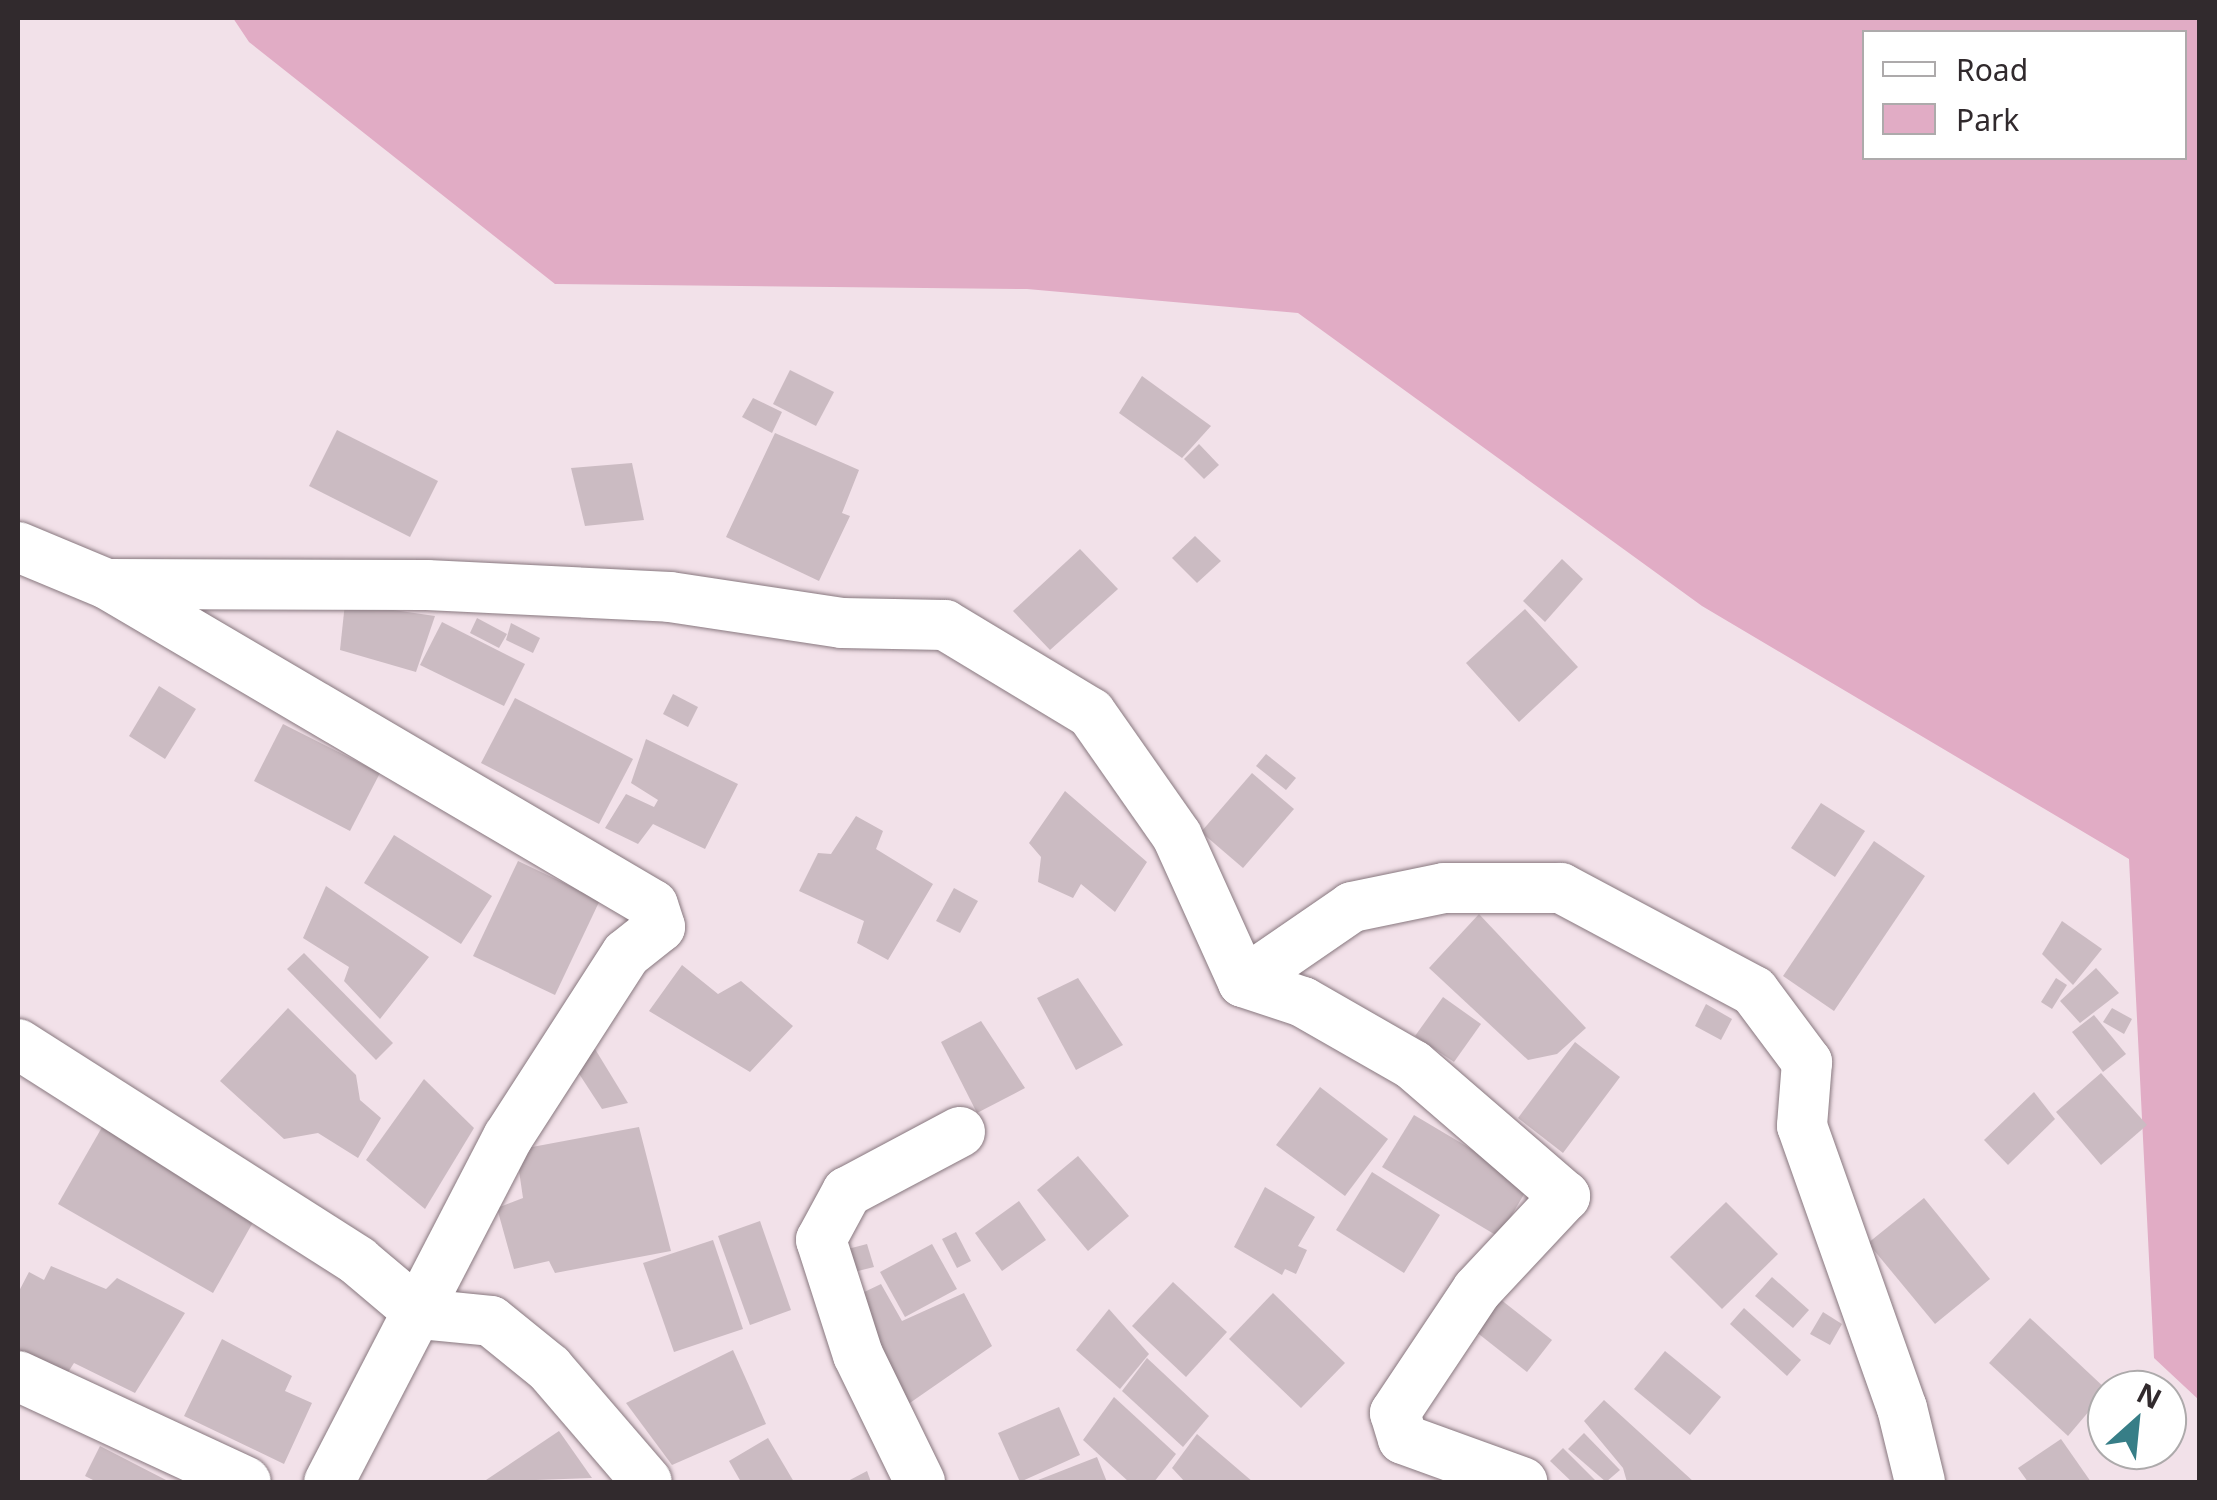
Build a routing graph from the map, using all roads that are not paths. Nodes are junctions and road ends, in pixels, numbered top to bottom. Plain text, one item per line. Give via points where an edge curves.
1 (18, 548) edge
2 (108, 584) junction
3 (1243, 982) junction
4 (18, 1044) edge
5 (960, 1132) dead end
6 (422, 1314) junction
7 (18, 1376) edge
8 (246, 1482) edge
9 (329, 1482) edge
10 (647, 1482) edge
11 (920, 1482) edge
12 (1522, 1482) edge
13 (1920, 1482) edge

1 - 2 street
2 - 3 street via 427,585 670,596 842,623 945,625 1090,713 1177,836
2 - 6 street via 653,905 660,928 626,954 533,1096
3 - 12 street via 1303,1002 1413,1065 1564,1196 1476,1290 1395,1413 1403,1439
3 - 13 street via 1352,907 1444,888 1561,888 1754,991 1807,1062 1802,1126 1902,1408
4 - 6 street via 358,1261
5 - 11 street via 847,1192 821,1240 858,1355
6 - 9 street
6 - 10 street via 491,1321 549,1368
7 - 8 street

